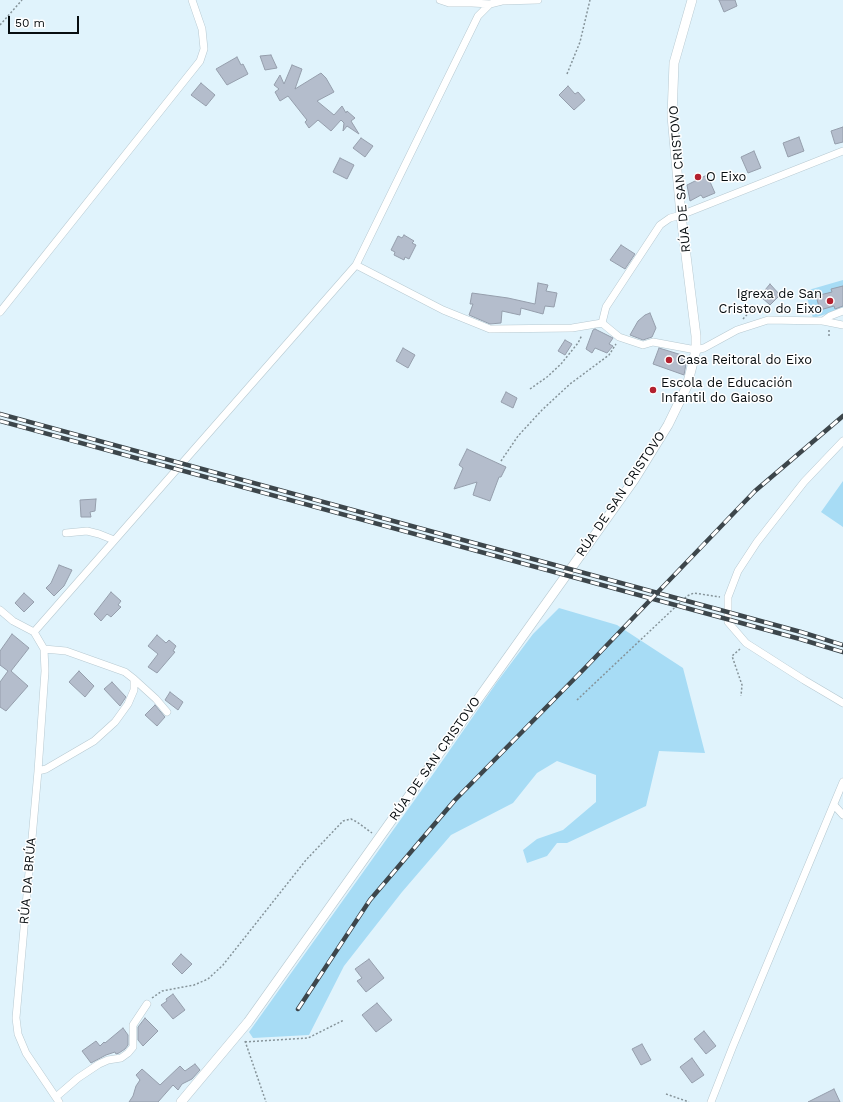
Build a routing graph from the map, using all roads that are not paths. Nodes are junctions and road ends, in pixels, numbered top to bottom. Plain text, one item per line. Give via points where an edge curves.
1 (192, 0) edge
2 (440, 0) edge
3 (538, 0) edge
4 (692, 0) edge
5 (490, 4) junction
6 (843, 151) edge
7 (681, 215) junction
8 (356, 265) junction
9 (0, 312) edge
10 (843, 312) edge
11 (822, 321) junction
12 (602, 323) junction
13 (843, 324) edge
14 (696, 350) junction
15 (843, 441) edge
16 (66, 533) dead end
17 (114, 540) junction
18 (0, 610) edge
19 (34, 632) junction
20 (44, 649) junction
21 (134, 679) junction
22 (843, 703) edge
23 (167, 712) dead end
24 (38, 770) junction
25 (843, 782) edge
26 (834, 805) junction
27 (843, 815) edge
28 (147, 1004) road end
29 (57, 1100) edge
30 (181, 1102) edge
31 (711, 1102) edge

1 - 9 street via 202,29 204,49 200,61
2 - 5 street via 449,3
3 - 5 street
4 - 7 street, RÚA DE SAN CRISTOVO via 674,63 672,116
5 - 8 street via 478,16
6 - 7 street
7 - 12 street via 670,218 660,225 606,307
7 - 14 street, RÚA DE SAN CRISTOVO
8 - 12 street via 443,310 490,329 572,328
8 - 17 street
10 - 11 street
11 - 13 street
11 - 14 street via 768,320 737,330
12 - 14 street via 619,337 643,345 653,342
14 - 30 street, RÚA DE SAN CRISTOVO via 681,399 634,480 248,1022
15 - 22 street via 804,482 757,542 738,570 728,597 728,622 746,643
16 - 17 street via 87,531
17 - 19 street
18 - 19 street via 13,622
19 - 20 street
20 - 21 street via 66,651 125,672
20 - 24 street, RÚA DA BRÚA via 45,671
21 - 23 street
21 - 24 street via 134,690 128,704 115,722 88,745 46,769
24 - 29 street, RÚA DA BRÚA via 16,1018 18,1034 26,1053
25 - 26 street
26 - 27 street
26 - 31 street via 732,1046
28 - 29 street via 133,1025 133,1048 121,1058 99,1064 78,1078

